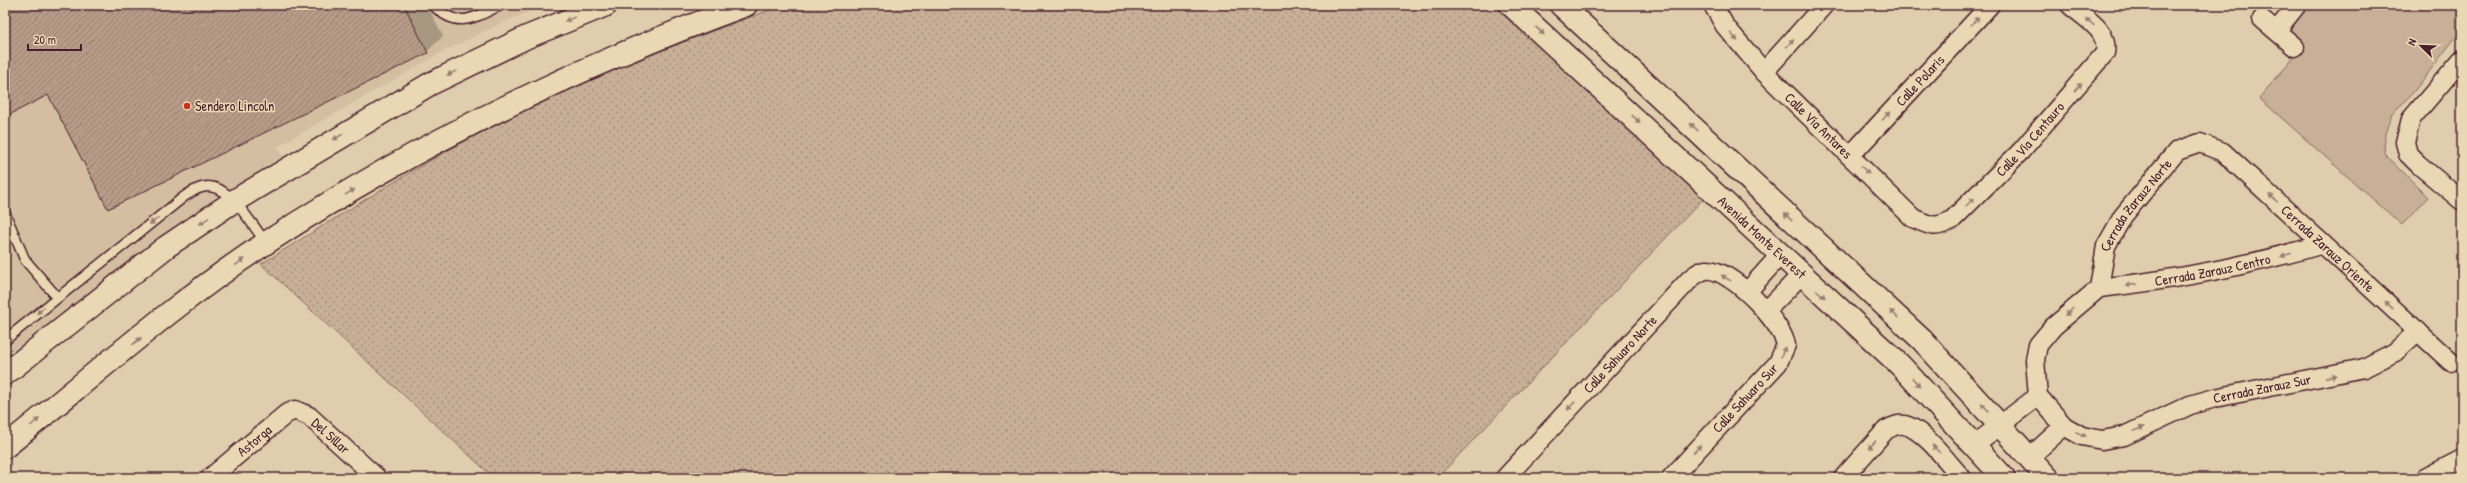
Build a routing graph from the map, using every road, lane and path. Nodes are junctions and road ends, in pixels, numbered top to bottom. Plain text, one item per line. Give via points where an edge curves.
1 (433, 5) edge
2 (501, 5) edge
3 (606, 5) edge
4 (746, 5) edge
5 (1511, 5) edge
6 (1561, 5) edge
7 (1713, 5) edge
8 (1824, 5) edge
9 (1990, 5) edge
10 (2070, 5) edge
11 (2298, 5) edge
12 (706, 12) edge
13 (2262, 19) dead end
14 (2277, 30) junction
15 (2295, 47) dead end
16 (2462, 59) edge
17 (1764, 72) junction
18 (2200, 143) joint
19 (1850, 156) junction
20 (234, 201) junction
21 (2462, 201) edge
22 (5, 213) edge
23 (1940, 226) joint
24 (1804, 232) junction
25 (266, 243) junction
26 (2323, 244) junction
27 (1780, 256) junction
28 (1801, 276) junction
29 (2099, 288) junction
30 (56, 297) junction
31 (1757, 301) junction
32 (2418, 331) junction
33 (5, 340) edge
34 (2451, 362) dead end
35 (5, 374) edge
36 (2038, 396) junction
37 (302, 411) joint
38 (2001, 424) junction
39 (2064, 426) junction
40 (1974, 445) junction
41 (5, 447) edge
42 (2030, 457) junction
43 (2462, 459) edge
44 (210, 478) edge
45 (377, 478) edge
46 (1505, 478) edge
47 (1671, 478) edge
48 (1842, 478) edge
49 (1962, 478) edge
50 (2004, 478) edge
51 (2048, 478) edge
52 (2425, 478) edge

1 - 2 lane via 451,19 461,20 472,19
3 -> 20 street via 526,37 430,84
4 - 12 street
5 -> 27 street, Avenida Monte Everest
24 -> 6 street
7 -> 17 street, Calle Vía Antares via 1724,26
17 -> 8 street
19 -> 9 street, Calle Polaris
23 -> 10 street, Calle Vía Centauro via 1952,220 2021,151 2105,53 2107,42 2102,32
11 - 14 street
25 -> 12 street via 455,131
13 - 14 street
14 - 15 street
16 - 21 street via 2411,120 2405,142 2408,154
17 - 19 street, Calle Vía Antares
26 -> 18 street, Cerrada Zarauz Oriente via 2223,152
18 - 29 street, Cerrada Zarauz Norte via 2177,151 2123,216 2106,246
19 -> 23 street, Calle Vía Antares via 1913,218
20 - 25 lane
20 -> 30 lane via 212,187 199,188 185,196
20 -> 35 street via 166,247
22 - 30 lane via 25,260
24 - 27 street
38 -> 24 street via 1922,340
41 -> 25 street via 180,306
26 -> 29 street, Cerrada Zarauz Centro via 2228,269
32 -> 26 street, Cerrada Zarauz Oriente
27 - 28 street, Avenida Monte Everest
27 - 31 street
28 - 31 street
28 -> 40 street, Avenida Monte Everest via 1900,365
29 -> 36 street via 2053,327 2038,345 2035,360
30 -> 33 lane
31 -> 46 street, Calle Sahuaro Norte via 1714,271 1698,273
47 -> 31 street, Calle Sahuaro Sur via 1784,354 1785,336
32 - 34 street, Cerrada Zarauz Oriente
39 -> 32 street, Cerrada Zarauz Sur via 2082,436 2102,440 2124,436 2190,405 2364,368 2395,352
36 - 38 street
36 - 39 street
37 - 44 street, Astorga via 294,410 286,414
37 - 45 street, Del Sillar
38 - 40 street
38 - 42 street
39 - 42 street
40 - 50 street, Avenida Monte Everest
42 - 51 street
43 - 52 street
49 -> 48 street via 1915,430 1904,425 1886,430

